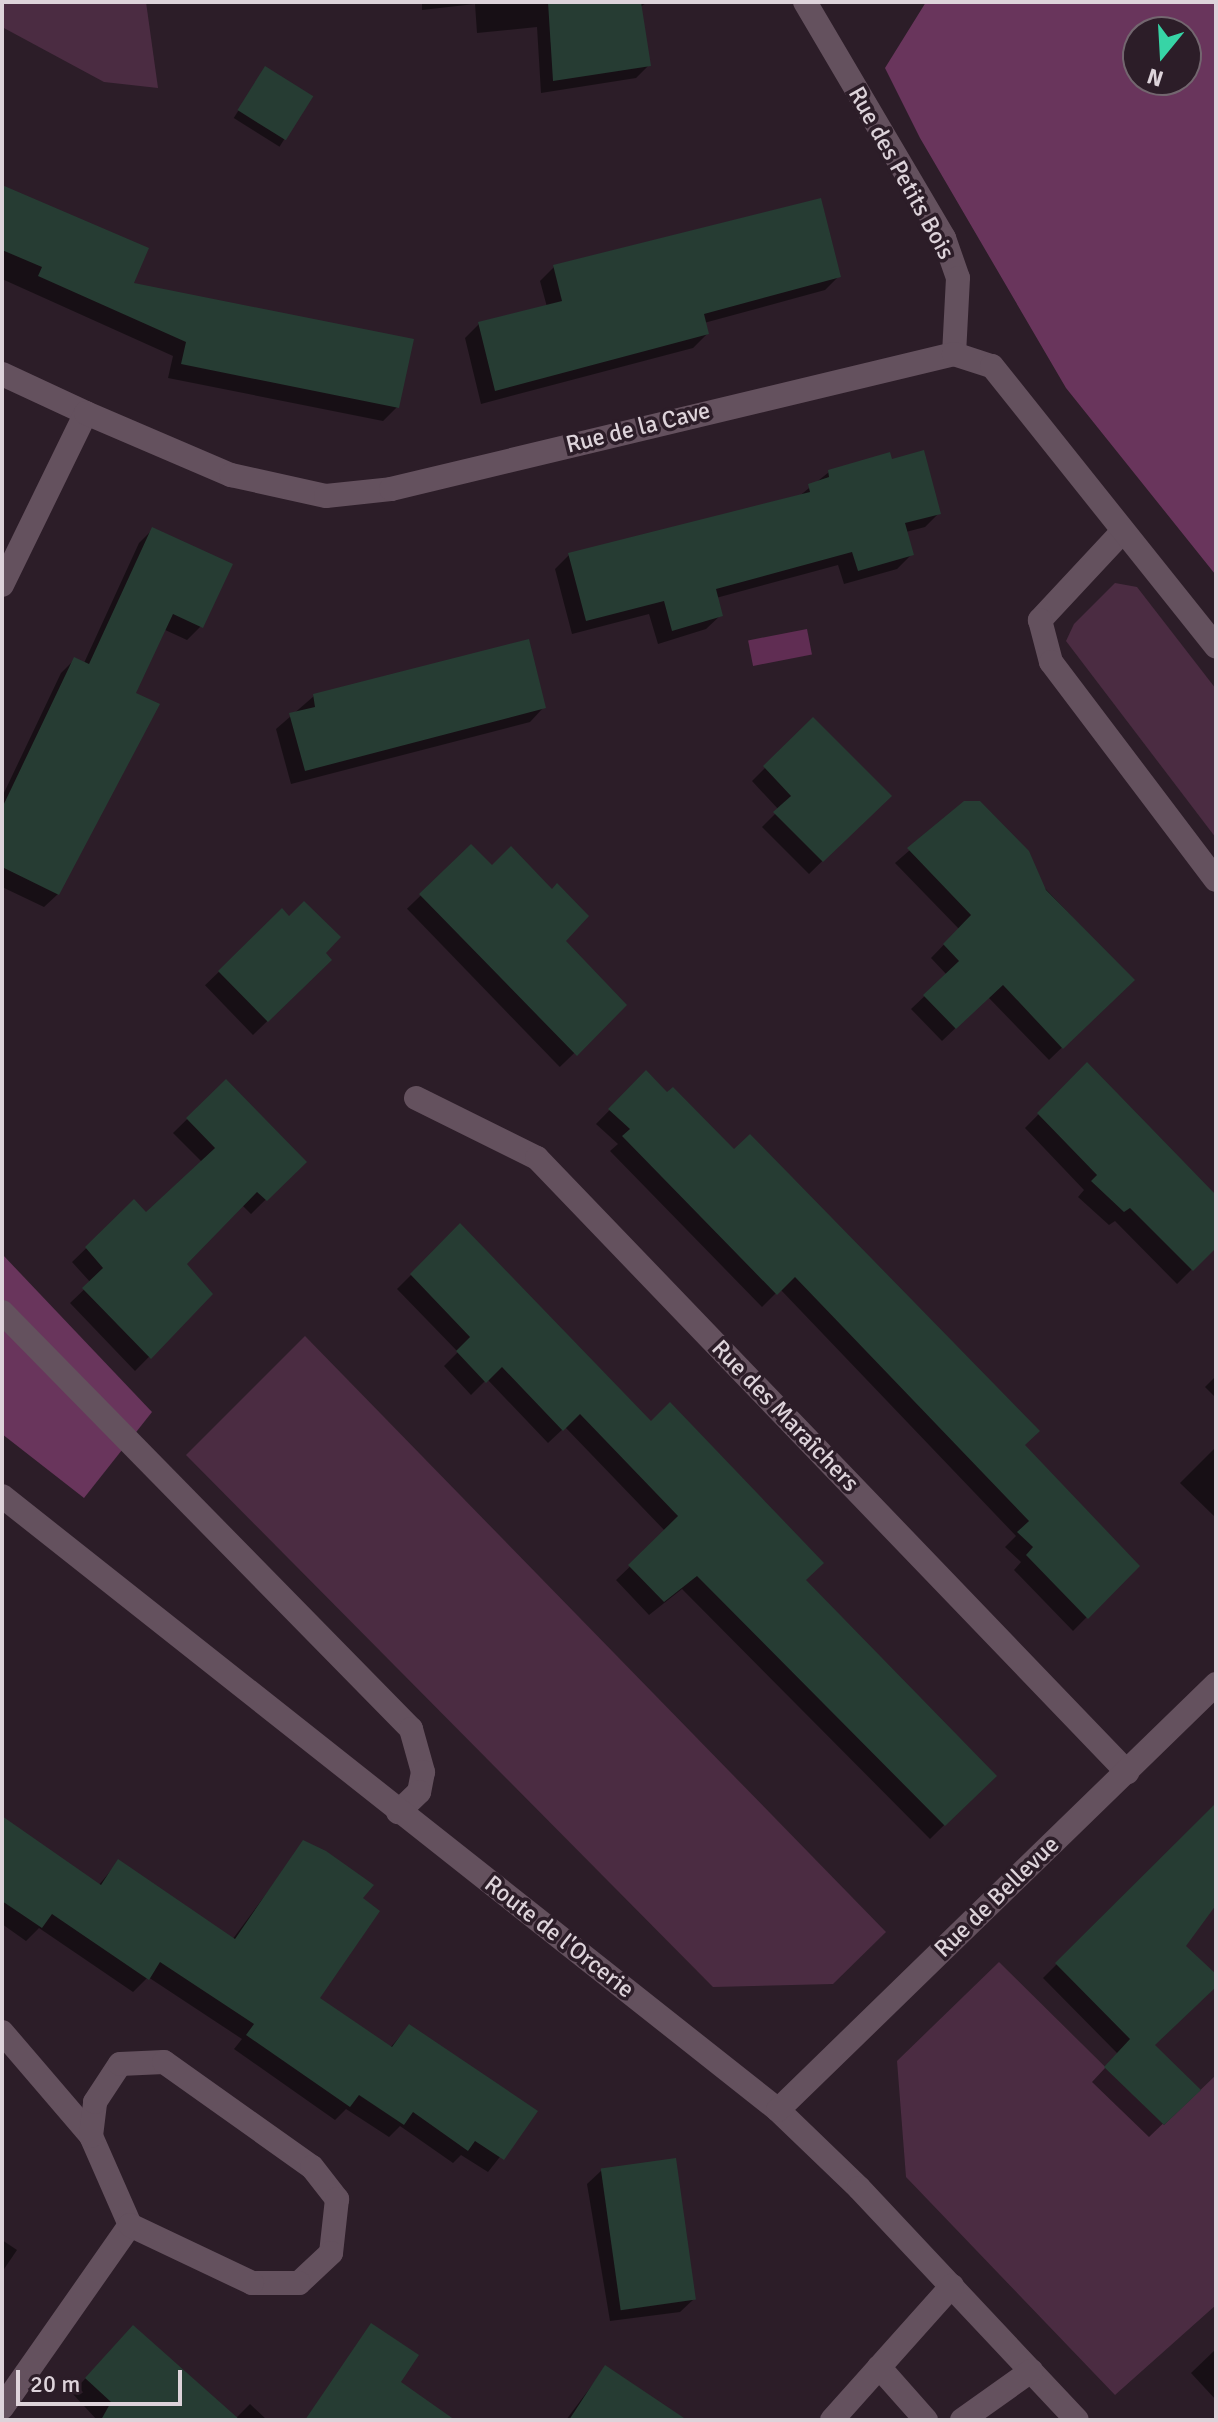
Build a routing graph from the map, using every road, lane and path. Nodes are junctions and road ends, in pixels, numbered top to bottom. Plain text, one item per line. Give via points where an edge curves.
1 (805, 2) edge
2 (954, 354) junction
3 (2, 374) edge
4 (86, 413) junction
5 (1123, 531) junction
6 (2, 585) edge
7 (1216, 647) edge
8 (1216, 880) edge
9 (416, 1098) dead end
10 (2, 1312) edge
11 (2, 1496) edge
12 (1216, 1684) edge
13 (1127, 1772) junction
14 (398, 1812) junction
15 (2, 2032) edge
16 (778, 2110) junction
17 (91, 2136) junction
18 (130, 2225) junction
19 (952, 2286) junction
20 (879, 2367) junction
21 (1031, 2371) junction
22 (2, 2408) edge
23 (832, 2420) edge
24 (926, 2420) edge
25 (962, 2420) edge
26 (1077, 2420) edge

1 - 2 street, Rue des Petits Bois via 944,238 958,278
2 - 4 street, Rue de la Cave via 391,489 326,496 231,475
2 - 5 street via 992,366
3 - 4 street, Rue de la Cave
4 - 6 street
5 - 7 street
5 - 8 street via 1040,620 1051,662
9 - 13 street, Rue des Maraîchers via 537,1158
10 - 14 street via 411,1729 423,1772 419,1792
11 - 14 street, Route de l'Orcerie
12 - 13 street, Rue de Bellevue
13 - 16 street, Rue de Bellevue
14 - 16 street, Route de l'Orcerie
15 - 17 street
16 - 19 street, Route de l'Orcerie
17 - 18 street
17 - 18 street via 95,2102 120,2064 164,2062 312,2167 337,2199 331,2253 299,2283 252,2283
18 - 22 street
19 - 20 street
19 - 21 street, Route de l'Orcerie
20 - 23 street
20 - 24 street
21 - 25 street
21 - 26 street, Route de l'Orcerie

